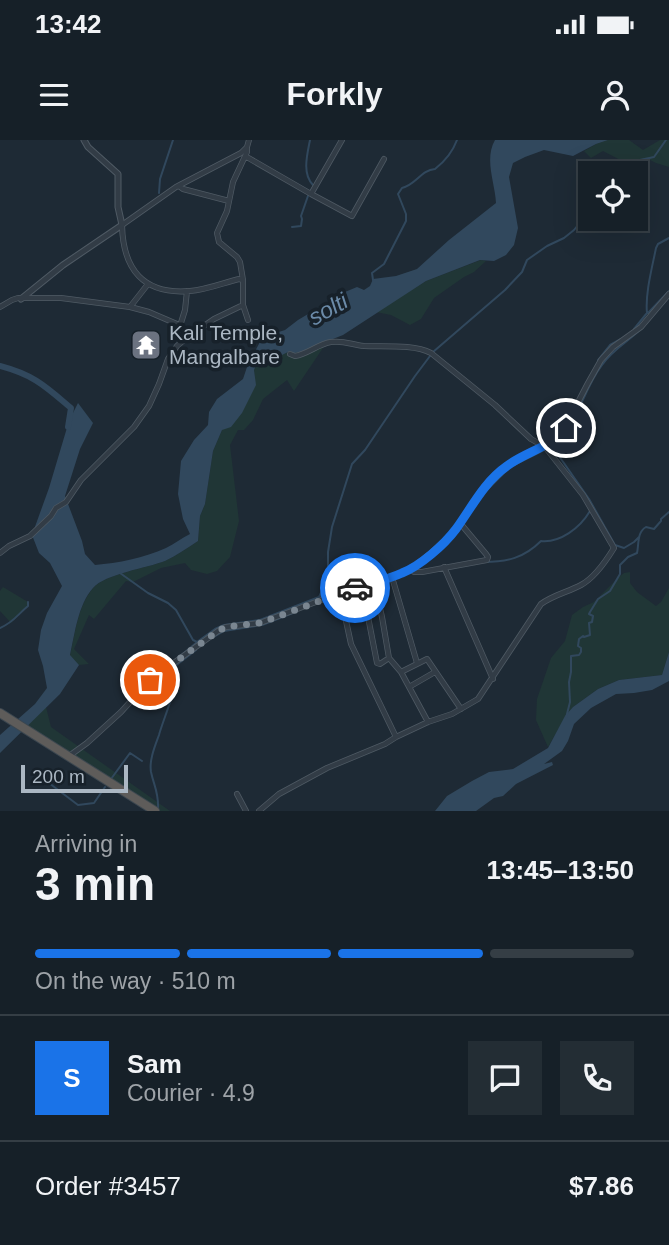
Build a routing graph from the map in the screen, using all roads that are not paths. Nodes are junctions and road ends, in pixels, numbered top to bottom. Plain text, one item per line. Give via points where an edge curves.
1 (84, 140) edge
2 (249, 140) edge
3 (342, 140) edge
4 (247, 147) junction
5 (245, 156) junction
6 (384, 159) dead end
7 (179, 186) junction
8 (311, 194) junction
9 (229, 201) junction
10 (122, 225) junction
11 (243, 280) junction
12 (148, 284) junction
13 (187, 292) junction
14 (669, 294) edge
15 (21, 299) junction
16 (243, 305) junction
17 (0, 307) edge
18 (130, 307) junction
19 (248, 320) dead end
20 (180, 326) junction
21 (185, 339) junction
22 (290, 354) dead end
23 (542, 446) junction
24 (460, 523) junction
25 (0, 553) edge
26 (444, 567) junction
27 (411, 569) junction
28 (392, 577) junction
29 (374, 582) junction
30 (362, 586) junction
31 (340, 593) junction
32 (389, 659) junction
33 (416, 663) junction
34 (401, 672) junction
35 (435, 672) junction
36 (493, 679) junction
37 (409, 687) junction
38 (461, 709) junction
39 (0, 713) edge
40 (428, 722) junction
41 (396, 737) junction
42 (68, 756) junction
43 (237, 794) dead end
44 (155, 811) edge
45 (246, 811) edge
46 (259, 811) edge

1 - 10 street via 118,174
2 - 4 street
3 - 8 street
4 - 5 street
4 - 7 street
5 - 8 street
5 - 9 street
6 - 8 street via 352,216
7 - 9 street
7 - 10 street
9 - 11 street via 218,239 239,259
10 - 12 street via 130,266
10 - 15 street
11 - 13 street
11 - 16 street
12 - 13 street
12 - 18 street
13 - 20 street
14 - 23 street via 641,327 613,346 566,428
15 - 17 street
15 - 18 street via 61,298
16 - 19 street
16 - 21 street
18 - 20 street
20 - 21 street
21 - 25 street via 168,359 149,406 134,427 32,535
22 - 23 street via 347,341 426,350
23 - 24 street via 506,466 480,492
23 - 36 street via 583,495 614,548 587,581 541,604
24 - 26 street via 488,558
24 - 27 street
26 - 27 street via 422,572
26 - 36 street
27 - 28 street
28 - 29 street
28 - 33 street
29 - 30 street
29 - 32 street
30 - 31 street
30 - 32 street via 377,663
31 - 41 street via 351,644
31 - 42 street via 260,623 218,631 150,680 121,712
32 - 34 street
33 - 34 street
33 - 35 street via 426,659
34 - 37 street
35 - 37 street
35 - 38 street
36 - 38 street via 478,699
37 - 40 street
38 - 40 street
39 - 42 highway
40 - 41 street
41 - 46 street via 327,768 279,794
42 - 44 highway
43 - 45 street

